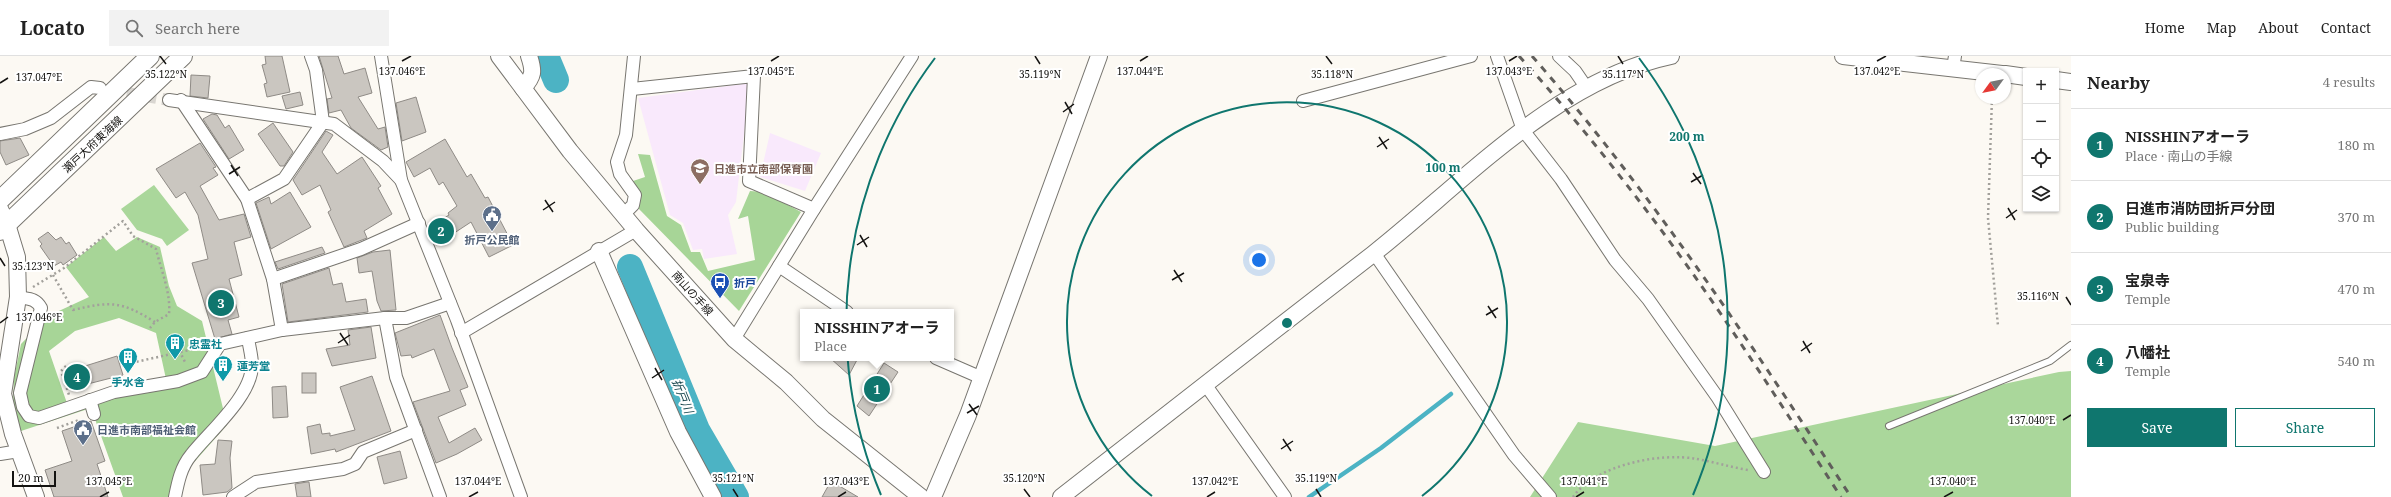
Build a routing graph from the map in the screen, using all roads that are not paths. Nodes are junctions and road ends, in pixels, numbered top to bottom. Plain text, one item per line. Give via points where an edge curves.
1 (150, 56) edge
2 (183, 56) edge
3 (311, 56) edge
4 (381, 56) edge
5 (499, 56) edge
6 (529, 56) edge
7 (634, 56) edge
8 (912, 56) edge
9 (1099, 56) edge
10 (1471, 56) edge
11 (1497, 56) edge
12 (1559, 56) edge
13 (1671, 56) edge
14 (1843, 56) edge
15 (1954, 62) edge
16 (1978, 68) edge
17 (2011, 75) edge
18 (2023, 77) edge
19 (2059, 80) edge
20 (2071, 82) edge
21 (1586, 87) junction
22 (100, 88) tunnel mouth
23 (523, 88) junction
24 (632, 89) junction
25 (169, 100) tunnel mouth
26 (181, 100) junction
27 (1303, 101) dead end
28 (322, 122) junction
29 (1523, 130) junction
30 (0, 134) edge
31 (401, 180) junction
32 (247, 199) junction
33 (0, 200) edge
34 (814, 209) junction
35 (624, 214) junction
36 (2, 221) edge
37 (419, 224) junction
38 (636, 230) junction
39 (600, 251) junction
40 (1374, 253) junction
41 (779, 266) junction
42 (273, 279) junction
43 (18, 297) junction
44 (450, 303) junction
45 (843, 309) edge
46 (385, 318) junction
47 (282, 330) junction
48 (461, 333) junction
49 (248, 338) junction
50 (734, 339) junction
51 (2071, 346) edge
52 (943, 361) edge
53 (982, 378) junction
54 (1205, 384) junction
55 (90, 400) junction
56 (94, 414) road end
57 (1889, 426) dead end
58 (416, 430) junction
59 (19, 451) junction
60 (0, 454) edge
61 (1764, 472) road end
62 (36, 497) edge
63 (175, 497) edge
64 (233, 497) edge
65 (440, 497) edge
66 (521, 497) edge
67 (713, 497) edge
68 (921, 497) edge
69 (933, 497) edge
70 (1061, 497) edge
71 (1285, 497) edge
72 (1550, 497) edge

1 - 33 main road, 瀬戸大府東海線
2 - 36 main road, 瀬戸大府東海線
3 - 28 street via 316,70
4 - 31 street
5 - 23 street, 南山の手線
6 - 23 street via 533,77
7 - 24 street
8 - 34 street
9 - 53 street
10 - 27 street
11 - 29 street
12 - 21 street via 1575,71
13 - 21 street via 1629,67
14 - 15 street
15 - 16 street
17 - 18 street
19 - 20 street
21 - 29 street
22 - 30 street via 92,87 51,118 25,129
23 - 35 street, 南山の手線 via 570,151
24 - 34 street via 754,76 749,181
24 - 35 street via 626,135 617,162 620,174 635,195 633,205
25 - 26 street
26 - 28 street
26 - 32 street
28 - 31 street via 334,124 383,161
28 - 32 street via 284,179
29 - 40 street
29 - 61 street via 1561,179 1615,260 1648,299 1696,367
31 - 37 street
32 - 42 street
34 - 41 street
35 - 38 street, 南山の手線
36 - 43 street via 17,257
37 - 42 street via 361,248
37 - 44 street
38 - 39 street
38 - 50 street, 南山の手線
39 - 48 street
39 - 67 street via 678,432
40 - 54 street
40 - 72 street via 1514,455
41 - 45 street
41 - 50 street
42 - 47 street
43 - 55 street via 32,299 38,302 41,308 20,394 23,407 30,416 39,418
43 - 59 street via 3,394
44 - 46 street via 406,318
44 - 48 street
46 - 47 street
46 - 58 street via 396,377
47 - 49 street
48 - 66 street
49 - 55 street via 220,344 202,372 178,381 114,392
49 - 63 street via 252,366 244,391 191,455 181,472
50 - 68 street, 南山の手線 via 786,382 823,419
51 - 57 lane via 2050,362
52 - 53 street
53 - 69 street
54 - 70 street
54 - 71 street
55 - 56 street
58 - 64 street via 363,452 355,464 342,469 256,482
58 - 65 street
59 - 60 street
59 - 62 street

